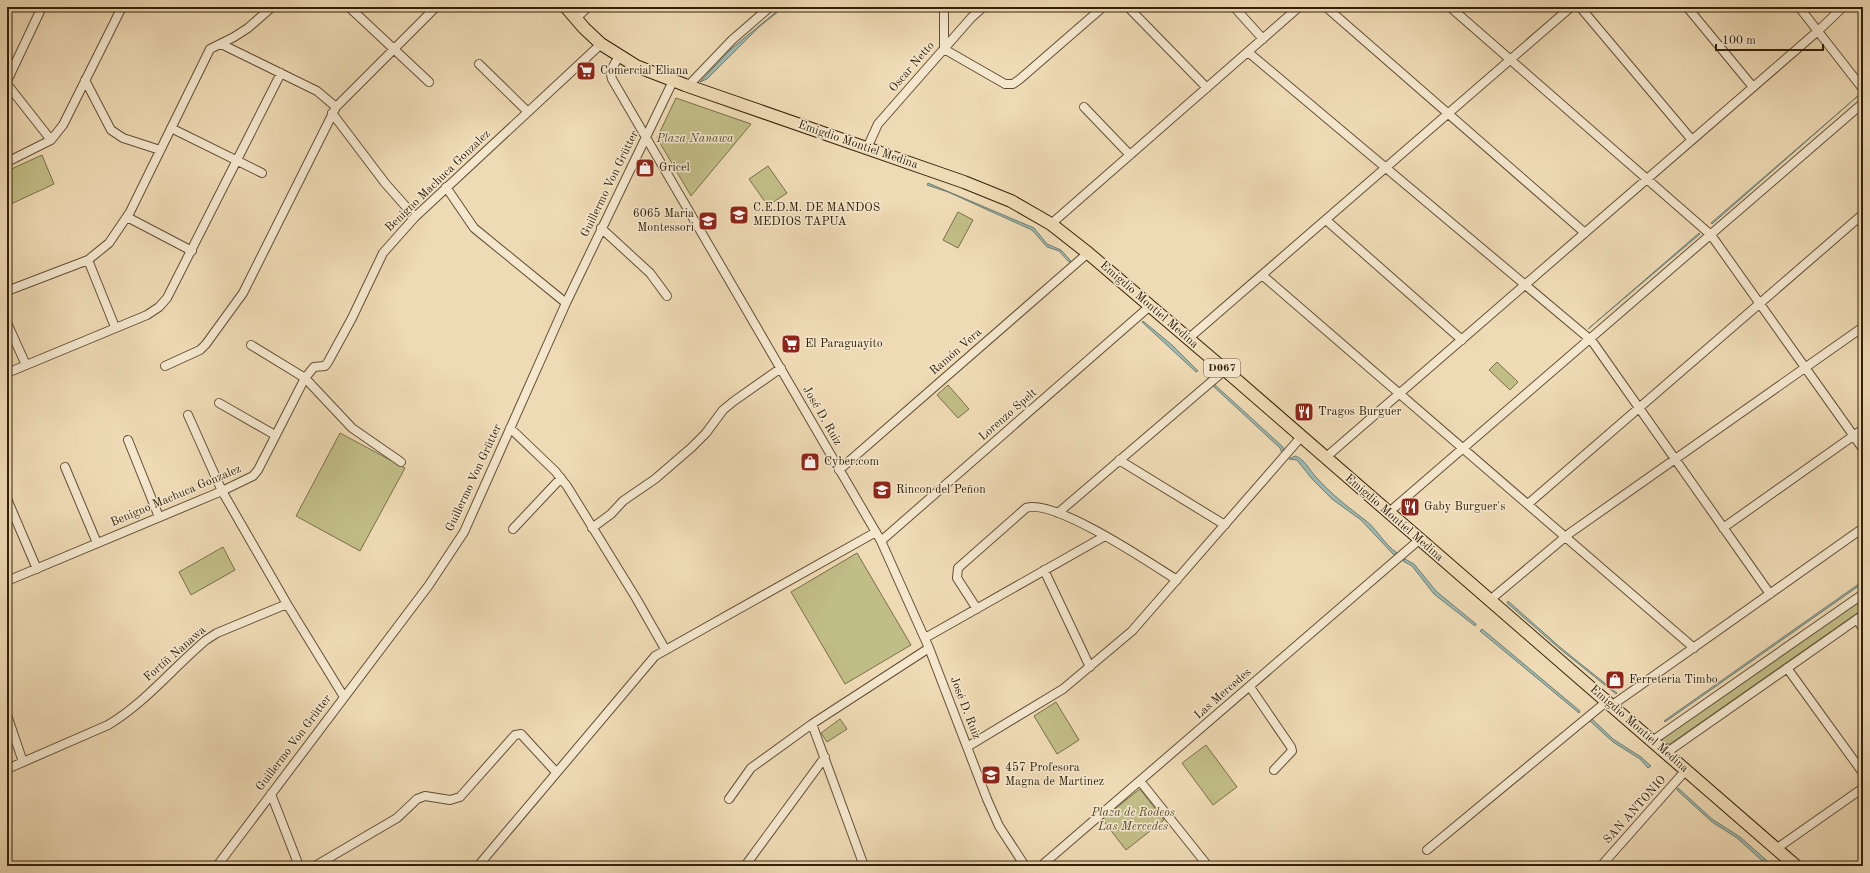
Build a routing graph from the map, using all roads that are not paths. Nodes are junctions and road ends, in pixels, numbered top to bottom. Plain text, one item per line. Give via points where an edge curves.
1 (42, 7) edge
2 (122, 7) edge
3 (272, 7) edge
4 (349, 7) edge
5 (436, 7) edge
6 (566, 7) edge
7 (588, 7) edge
8 (770, 7) edge
9 (944, 7) edge
10 (983, 7) edge
11 (1103, 7) edge
12 (1128, 7) edge
13 (1234, 7) edge
14 (1299, 7) edge
15 (1326, 7) edge
16 (1450, 7) edge
17 (1571, 7) edge
18 (1580, 7) edge
19 (1687, 7) edge
20 (1799, 7) edge
21 (1843, 7) edge
22 (575, 19) junction
23 (1818, 30) junction
24 (1263, 39) junction
25 (222, 44) junction
26 (601, 44) junction
27 (395, 48) junction
28 (944, 48) junction
29 (1248, 52) junction
30 (619, 57) junction
31 (1510, 60) junction
32 (479, 64) dead end
33 (281, 73) junction
34 (85, 80) junction
35 (7, 81) edge
36 (673, 81) junction
37 (428, 82) dead end
38 (7, 84) edge
39 (688, 86) junction
40 (1753, 87) junction
41 (1207, 88) junction
42 (1863, 88) edge
43 (1863, 103) edge
44 (1084, 108) dead end
45 (334, 110) junction
46 (528, 112) junction
47 (1448, 114) junction
48 (171, 128) junction
49 (646, 138) junction
50 (51, 140) junction
51 (1692, 140) junction
52 (867, 148) junction
53 (160, 150) junction
54 (1130, 155) junction
55 (237, 160) junction
56 (7, 162) edge
57 (1386, 167) junction
58 (262, 173) dead end
59 (1647, 179) junction
60 (446, 187) junction
61 (1863, 214) edge
62 (127, 217) junction
63 (414, 217) junction
64 (1326, 220) junction
65 (1051, 224) junction
66 (601, 228) junction
67 (1585, 233) junction
68 (1711, 235) junction
69 (192, 251) junction
70 (1088, 253) junction
71 (88, 260) junction
72 (1262, 274) junction
73 (1525, 285) junction
74 (7, 291) edge
75 (667, 296) dead end
76 (566, 303) junction
77 (1760, 303) junction
78 (1150, 306) junction
79 (7, 323) edge
80 (115, 327) junction
81 (1863, 327) edge
82 (1188, 339) junction
83 (1590, 339) junction
84 (1462, 340) junction
85 (251, 345) dead end
86 (26, 365) junction
87 (166, 366) dead end
88 (781, 368) junction
89 (1805, 368) junction
90 (1225, 370) junction
91 (7, 373) edge
92 (305, 378) junction
93 (1400, 394) junction
94 (219, 403) dead end
95 (1639, 408) junction
96 (188, 415) dead end
97 (510, 428) junction
98 (1863, 429) edge
99 (275, 435) junction
100 (1854, 436) junction
101 (1301, 437) junction
102 (128, 440) dead end
103 (1463, 448) junction
104 (1863, 449) edge
105 (1325, 458) junction
106 (1676, 459) junction
107 (1118, 460) junction
108 (401, 462) dead end
109 (65, 467) dead end
110 (839, 470) junction
111 (561, 478) junction
112 (222, 491) junction
113 (7, 499) edge
114 (1528, 504) junction
115 (1058, 513) junction
116 (1388, 513) junction
117 (159, 517) junction
118 (1225, 525) junction
119 (592, 528) junction
120 (1723, 528) junction
121 (1863, 528) edge
122 (513, 529) dead end
123 (876, 532) junction
124 (1105, 536) junction
125 (1565, 537) junction
126 (1419, 540) junction
127 (881, 541) junction
128 (97, 543) junction
129 (37, 569) junction
130 (1044, 570) junction
131 (1177, 580) junction
132 (7, 581) edge
133 (1770, 594) junction
134 (1863, 594) edge
135 (1490, 600) junction
136 (287, 604) junction
137 (976, 609) junction
138 (1860, 617) edge
139 (1863, 629) edge
140 (925, 638) junction
141 (929, 648) junction
142 (1694, 648) junction
143 (665, 649) junction
144 (1090, 667) junction
145 (1787, 668) junction
146 (1250, 687) junction
147 (344, 697) junction
148 (1609, 704) junction
149 (7, 715) edge
150 (812, 724) junction
151 (1652, 742) junction
152 (967, 747) junction
153 (1666, 753) junction
154 (825, 757) junction
155 (23, 762) junction
156 (7, 769) edge
157 (1274, 770) dead end
158 (1686, 770) junction
159 (556, 772) junction
160 (1863, 773) edge
161 (1140, 781) junction
162 (1863, 788) edge
163 (271, 794) junction
164 (729, 799) dead end
165 (1776, 849) junction
166 (1427, 850) dead end
167 (217, 866) edge
168 (299, 866) edge
169 (315, 866) edge
170 (478, 866) edge
171 (745, 866) edge
172 (864, 866) edge
173 (1025, 866) edge
174 (1040, 866) edge
175 (1208, 866) edge
176 (1601, 866) edge
177 (1796, 866) edge

1 - 35 street
2 - 34 street
3 - 25 street via 248,28
4 - 27 street
5 - 27 street
6 - 22 main road, Emigdio Montiel Medina / D067
7 - 22 street
8 - 39 street via 732,40
9 - 28 street
10 - 28 street, Oscar Netto
11 - 28 street via 1013,84 998,82
12 - 41 street
13 - 24 street
14 - 24 street
15 - 47 street
16 - 31 street
17 - 31 street
18 - 51 street
19 - 40 street
20 - 23 street
21 - 23 street
22 - 26 main road, Emigdio Montiel Medina / D067
23 - 40 street
23 - 42 street
24 - 29 street
25 - 33 street
25 - 48 street via 210,49
26 - 30 main road, Emigdio Montiel Medina / D067
26 - 46 street, Benigno Machuca Gonzalez
27 - 37 street
27 - 45 street
28 - 52 street, Oscar Netto via 878,124
29 - 41 street
29 - 57 street
30 - 36 main road, Emigdio Montiel Medina / D067
30 - 49 street, José D. Ruiz via 612,68 612,79
31 - 47 street
31 - 59 street
32 - 46 street
33 - 45 street via 317,92
33 - 55 street
34 - 50 street via 63,125
34 - 53 street via 111,130 122,138
36 - 39 main road, Emigdio Montiel Medina / D067
36 - 49 street, Guillermo Von Grütter
38 - 50 street
39 - 52 main road, Emigdio Montiel Medina / D067
40 - 51 street
41 - 54 street
43 - 68 street
44 - 54 street
45 - 63 street via 385,183
45 - 87 street via 243,293 200,350
46 - 60 street, Benigno Machuca Gonzalez
47 - 57 street
47 - 67 street
48 - 53 street
48 - 55 street
49 - 66 street, Guillermo Von Grütter
49 - 88 street, José D. Ruiz
50 - 56 street
51 - 59 street
52 - 65 main road, Emigdio Montiel Medina / D067 via 1000,196
53 - 62 street
54 - 65 street
55 - 58 street
55 - 69 street
57 - 64 street
57 - 73 street
59 - 67 street
59 - 68 street
60 - 63 street, Benigno Machuca Gonzalez
60 - 76 street via 474,228
61 - 77 street
62 - 69 street
62 - 71 street via 109,243
63 - 92 street, Benigno Machuca Gonzalez via 382,253 327,364 314,367
64 - 72 street
64 - 84 street
65 - 70 main road, Emigdio Montiel Medina / D067
66 - 75 street via 650,274
66 - 76 street, Guillermo Von Grütter
67 - 73 street
68 - 77 street
68 - 83 street
69 - 80 street via 172,292 159,307 147,315
70 - 78 main road, Emigdio Montiel Medina / D067
70 - 110 street, Ramón Vera
71 - 74 street
71 - 80 street
72 - 82 street
72 - 93 street
73 - 83 street
73 - 84 street
76 - 97 street, Guillermo Von Grütter
77 - 89 street
77 - 95 street
78 - 82 main road, Emigdio Montiel Medina / D067
78 - 127 street, Lorenzo Spelt
79 - 86 street
80 - 86 street
81 - 89 street
82 - 90 main road, Emigdio Montiel Medina / D067
83 - 95 street
83 - 103 street
84 - 93 street
85 - 92 street
86 - 91 street
88 - 110 street, José D. Ruiz
88 - 119 street via 723,410 691,448
89 - 100 street
89 - 106 street
90 - 101 main road, Emigdio Montiel Medina / D067
90 - 107 street
92 - 99 street, Benigno Machuca Gonzalez
92 - 108 street via 352,428
93 - 103 street
93 - 105 street
94 - 99 street
95 - 106 street
95 - 114 street
96 - 112 street
97 - 111 street
97 - 147 street, Guillermo Von Grütter via 464,532 429,585
98 - 100 street
99 - 112 street, Benigno Machuca Gonzalez via 253,476
100 - 104 street
100 - 120 street
101 - 105 main road, Emigdio Montiel Medina / D067
101 - 118 street
102 - 117 street
103 - 114 street
103 - 116 street
105 - 116 main road, Emigdio Montiel Medina / D067
106 - 120 street
106 - 125 street
107 - 115 street
107 - 118 street
109 - 128 street
110 - 123 street, José D. Ruiz
111 - 119 street
111 - 122 street
112 - 117 street, Benigno Machuca Gonzalez
112 - 136 street
113 - 129 street
114 - 125 street
115 - 124 street
115 - 137 street via 1038,506 1026,508 958,568 957,578
116 - 126 main road, Emigdio Montiel Medina / D067
117 - 128 street, Benigno Machuca Gonzalez
118 - 131 street
119 - 143 street
120 - 133 street
121 - 133 street
123 - 127 street, José D. Ruiz
123 - 143 street
124 - 130 street
124 - 131 street
125 - 135 street
125 - 142 street
126 - 135 main road, Emigdio Montiel Medina / D067
126 - 146 street, Las Mercedes
127 - 140 street, José D. Ruiz
128 - 129 street, Benigno Machuca Gonzalez
129 - 132 street, Benigno Machuca Gonzalez
130 - 137 street
130 - 144 street
131 - 144 street via 1132,631
133 - 142 street
134 - 151 street
135 - 148 main road, Emigdio Montiel Medina / D067
136 - 147 street
136 - 155 street, Fortíñ Nanawa via 206,640 122,716 108,725
137 - 140 street
138 - 139 street
138 - 145 street
140 - 141 street, José D. Ruiz
141 - 150 street
141 - 152 street, José D. Ruiz
142 - 148 street
143 - 159 street via 655,656
144 - 152 street via 1063,689
145 - 153 street
145 - 160 street
146 - 157 street via 1291,746 1292,751
146 - 161 street, Las Mercedes
147 - 163 street, Guillermo Von Grütter
148 - 151 main road, Emigdio Montiel Medina / D067
148 - 166 street
149 - 155 street
150 - 154 street
150 - 164 street via 751,768
151 - 153 main road, Emigdio Montiel Medina / D067
152 - 173 street, José D. Ruiz via 999,826
153 - 158 main road, Emigdio Montiel Medina / D067
154 - 171 street
154 - 172 street
155 - 156 street, Fortíñ Nanawa
158 - 165 main road, Emigdio Montiel Medina / D067
158 - 176 street, SAN ANTONIO
159 - 169 street via 521,734 515,735 460,797 450,800 425,796 417,799 397,818
159 - 170 street
161 - 174 street, Las Mercedes
161 - 175 street
162 - 165 street
163 - 167 street, Guillermo Von Grütter
163 - 168 street
165 - 177 main road, Emigdio Montiel Medina / D067

